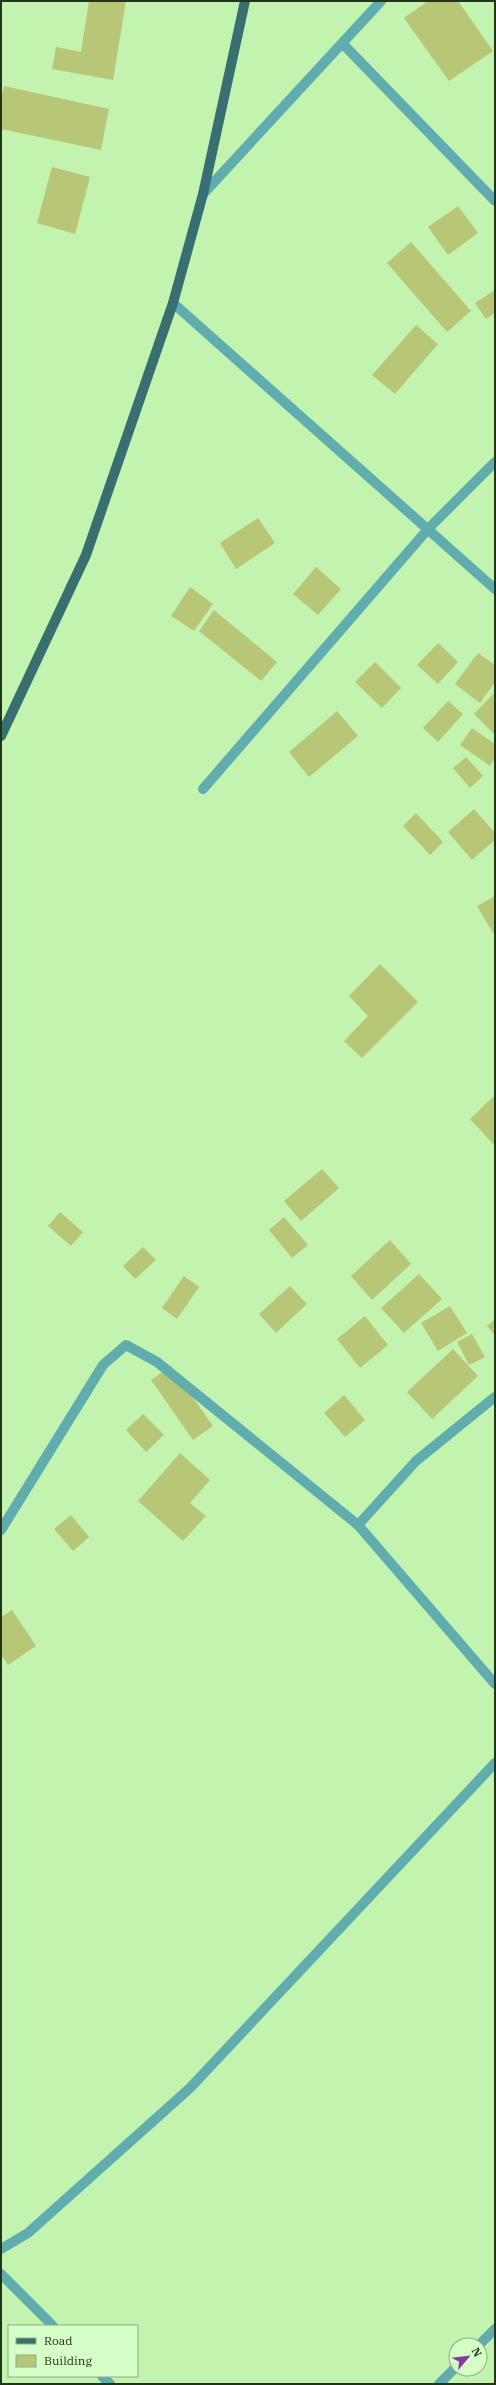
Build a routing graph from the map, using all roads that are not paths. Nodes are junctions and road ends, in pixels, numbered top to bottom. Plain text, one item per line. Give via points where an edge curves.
1 (245, 1) edge
2 (381, 1) edge
3 (343, 44) junction
4 (203, 194) junction
5 (495, 201) edge
6 (173, 303) junction
7 (495, 462) edge
8 (428, 529) junction
9 (495, 589) edge
10 (1, 736) edge
11 (204, 789) dead end
12 (495, 1398) edge
13 (358, 1525) junction
14 (1, 1530) edge
15 (495, 1684) edge
16 (495, 1764) edge
17 (1, 2249) edge
18 (1, 2274) edge
19 (51, 2325) edge
20 (495, 2329) edge
21 (487, 2337) edge
22 (448, 2375) edge
23 (439, 2384) edge

1 - 4 main road
2 - 3 street
3 - 4 street
3 - 5 street
4 - 6 main road
6 - 8 street
6 - 10 main road via 86,555
7 - 8 street
8 - 9 street
8 - 11 street
12 - 13 street via 416,1461
13 - 14 street via 157,1362 126,1345 103,1365
13 - 15 street
16 - 17 street via 190,2088 28,2233
18 - 19 street
20 - 21 street
22 - 23 street

